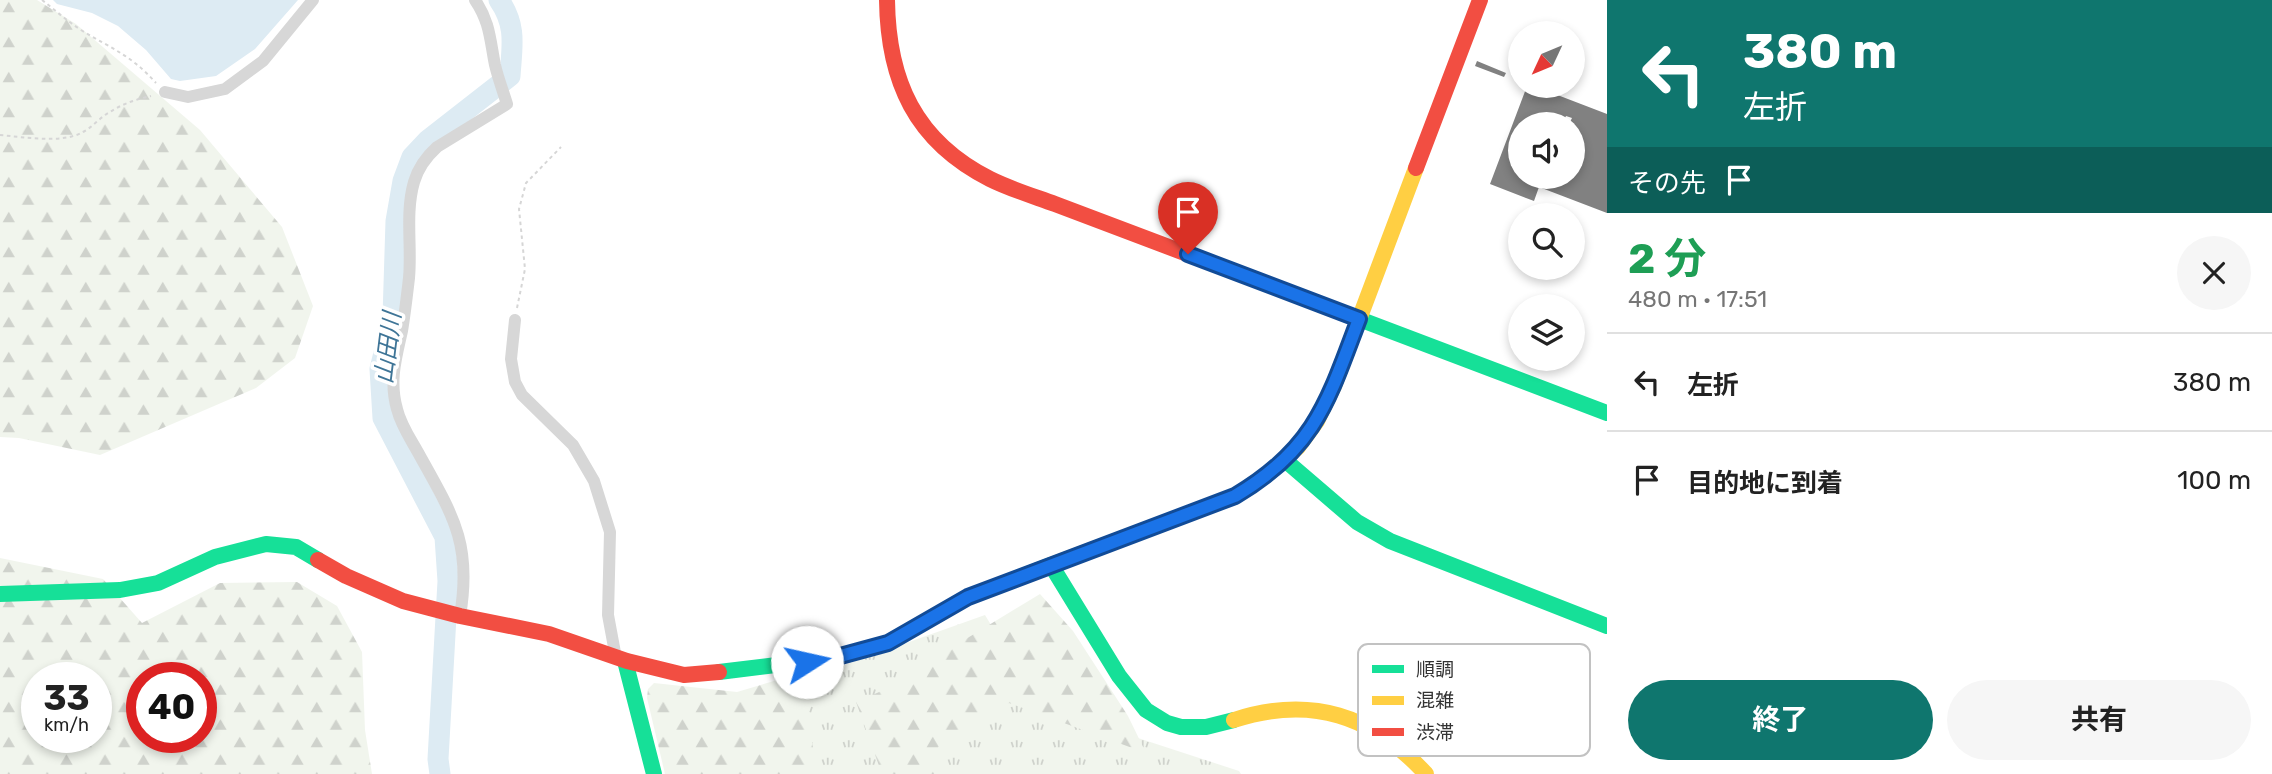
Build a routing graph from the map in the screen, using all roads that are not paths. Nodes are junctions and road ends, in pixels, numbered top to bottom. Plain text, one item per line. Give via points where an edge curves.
1 (313, 0) edge
2 (475, 0) edge
3 (887, 0) edge
4 (1480, 0) edge
5 (165, 92) road end
6 (1359, 319) junction
7 (515, 320) road end
8 (1607, 414) edge
9 (1286, 461) junction
10 (1051, 565) junction
11 (0, 594) edge
12 (460, 617) junction
13 (1607, 626) edge
14 (621, 659) junction
15 (1358, 721) edge
16 (1408, 756) edge
17 (654, 774) edge
18 (1426, 774) edge

1 - 5 street via 263,61 225,89 188,97
2 - 12 street via 492,36 495,66 507,104 437,147 417,172 409,275 392,387 400,420 458,529 465,589
3 - 6 street via 888,43 910,109 958,160 992,180
4 - 6 street
6 - 8 street
6 - 9 street via 1314,426
7 - 14 street via 511,359 515,382 522,395 573,445 594,481 610,532 608,615
9 - 10 street via 1235,496
9 - 13 street via 1357,522 1390,541
10 - 14 street via 968,597 888,643 833,658 684,674
10 - 15 street via 1131,694 1152,715 1195,730 1263,711 1295,709 1330,711
11 - 12 street via 120,590 158,583 215,557 266,544 296,547 403,601
12 - 14 street via 549,634
14 - 17 street
16 - 18 street

